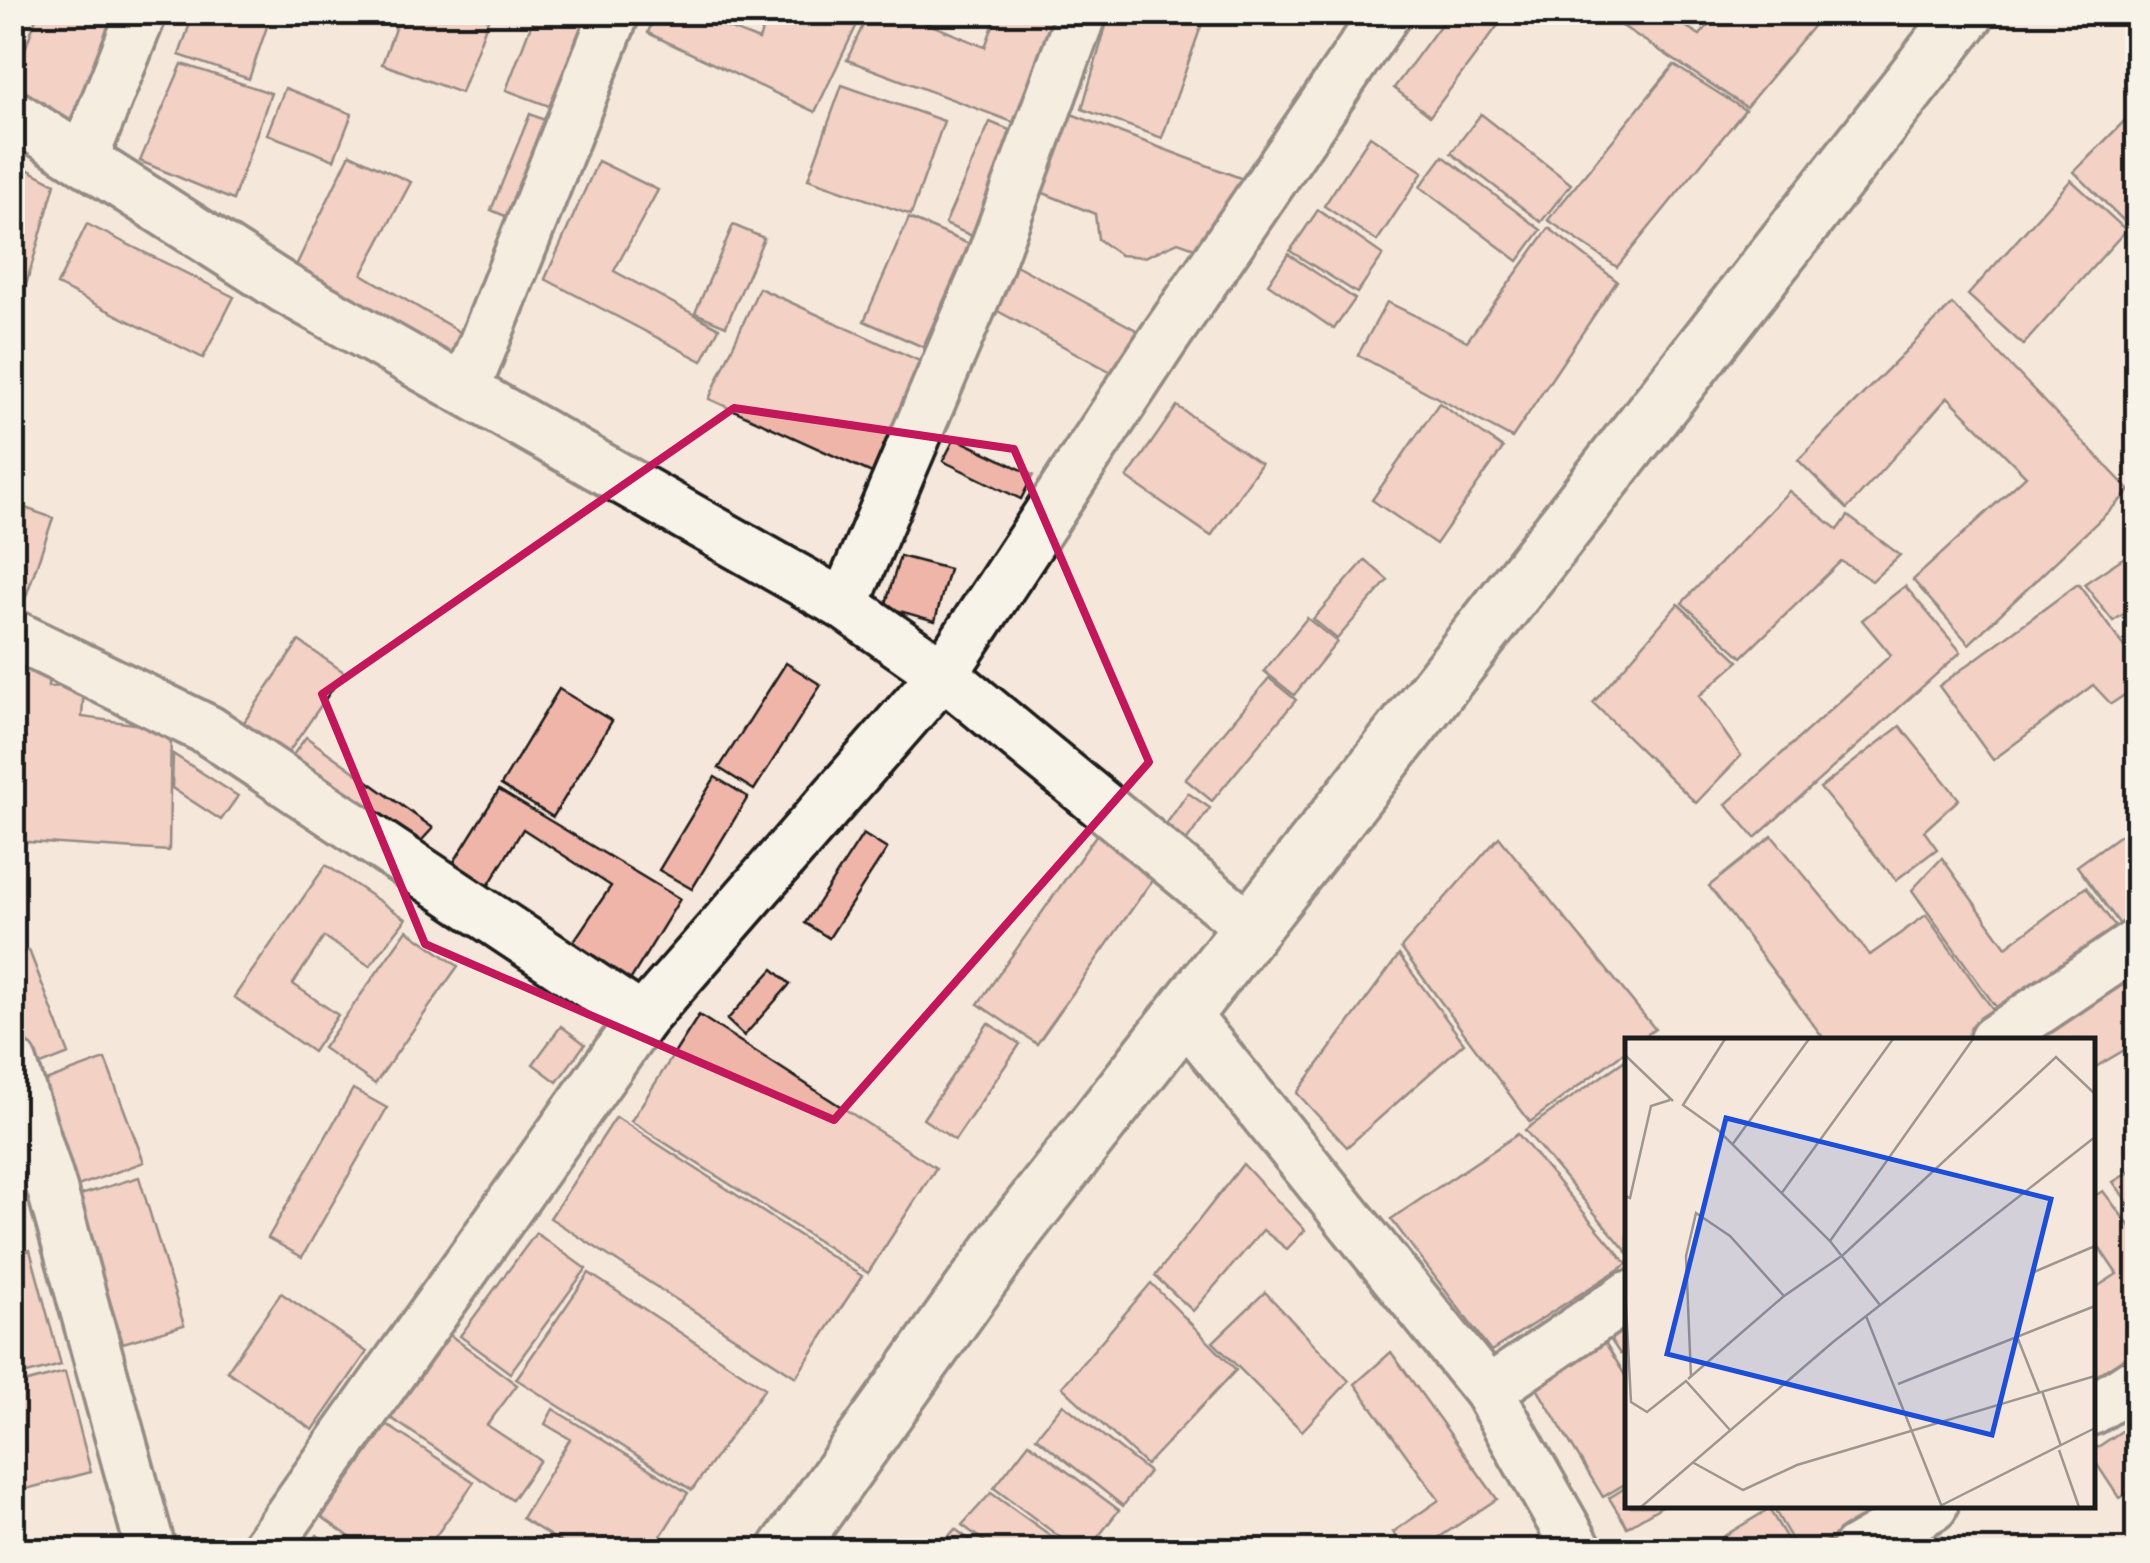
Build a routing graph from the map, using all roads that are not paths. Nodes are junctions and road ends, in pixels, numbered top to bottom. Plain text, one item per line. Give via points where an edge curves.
1 (142, 12) edge
2 (615, 12) edge
3 (1082, 12) edge
4 (1388, 12) edge
5 (1967, 12) edge
6 (12, 114) edge
7 (84, 159) junction
8 (464, 390) junction
9 (844, 605) junction
10 (12, 634) edge
11 (943, 674) junction
12 (1251, 928) junction
13 (2138, 943) edge
14 (1184, 1014) junction
15 (642, 1019) junction
16 (1997, 1038) edge
17 (12, 1063) edge
18 (1625, 1298) edge
19 (2138, 1380) edge
20 (1488, 1391) junction
21 (2095, 1408) edge
22 (1930, 1508) edge
23 (151, 1550) edge
24 (265, 1550) edge
25 (787, 1550) edge
26 (1578, 1550) edge
27 (1856, 1550) edge

1 - 7 street
2 - 8 street
3 - 9 street via 986,269
4 - 11 street
5 - 12 main road
6 - 7 street
7 - 8 street via 284,288
8 - 9 street
9 - 11 street
10 - 15 street via 208,730
11 - 12 street
11 - 15 street
12 - 14 main road
13 - 16 street
14 - 20 street
14 - 25 main road via 1017,1228
15 - 24 street
17 - 23 street
18 - 20 street
19 - 21 street
20 - 26 street
22 - 27 street

